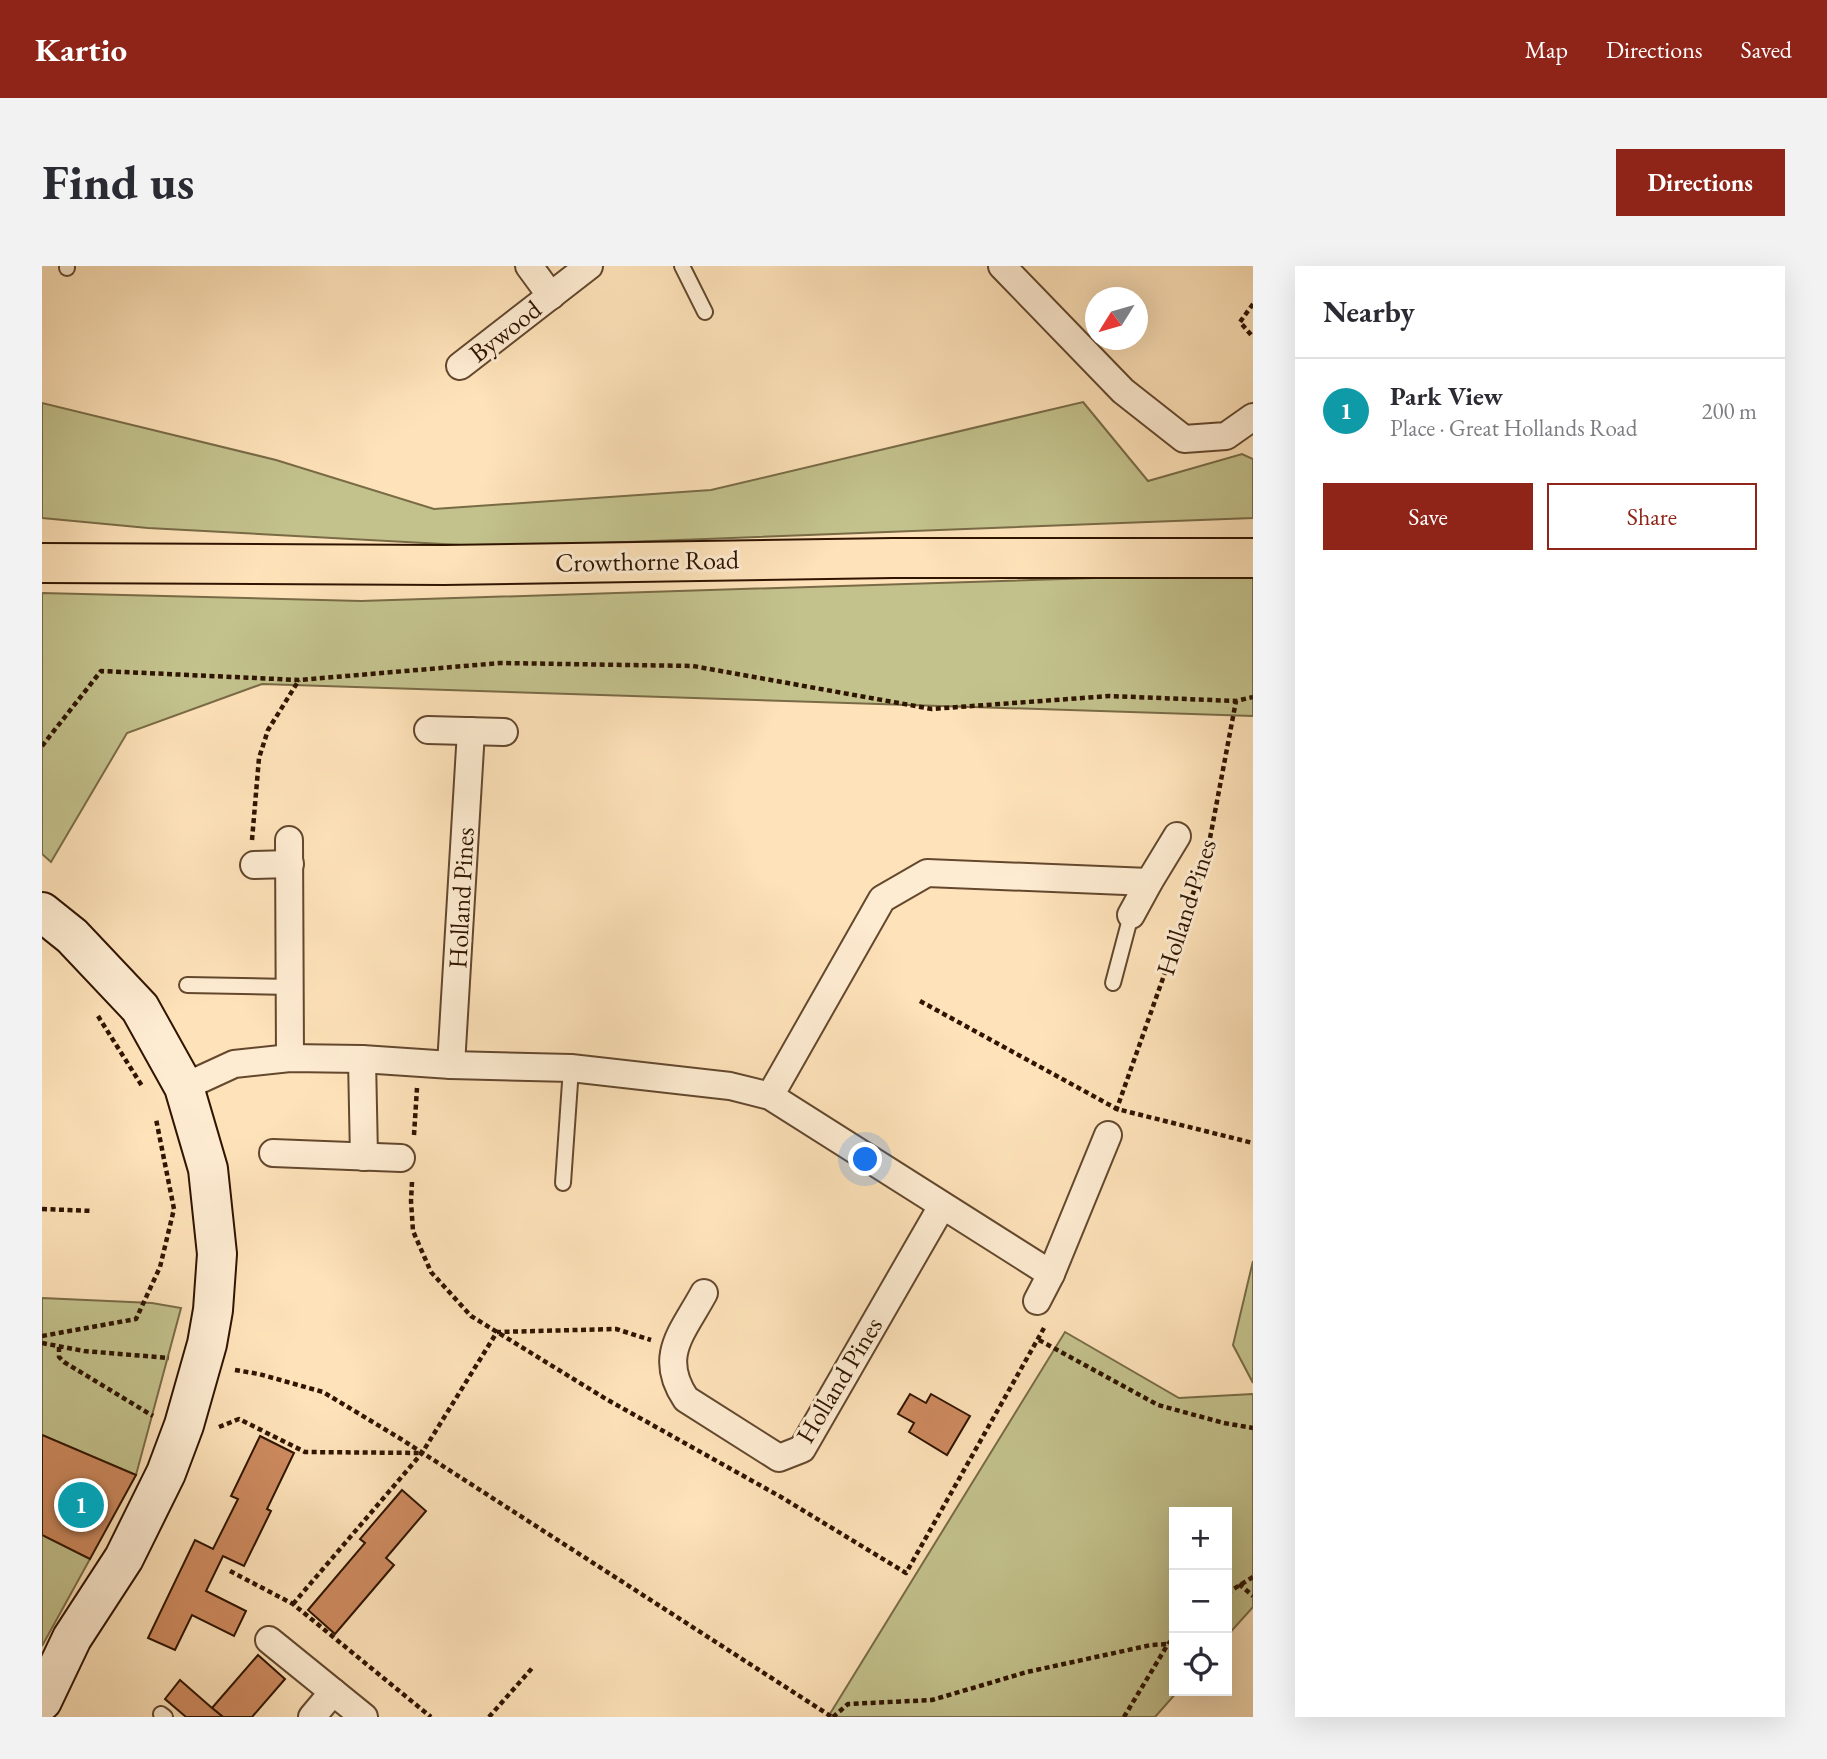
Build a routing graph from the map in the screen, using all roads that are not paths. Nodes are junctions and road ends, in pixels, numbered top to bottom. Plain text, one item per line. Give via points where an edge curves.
1 (529, 266) edge
2 (589, 266) edge
3 (682, 266) edge
4 (1012, 269) edge
5 (551, 296) junction
6 (705, 312) dead end
7 (460, 366) dead end
8 (1253, 417) edge
9 (1253, 558) edge
10 (42, 563) edge
11 (428, 730) dead end
12 (471, 731) junction
13 (504, 732) dead end
14 (1177, 836) dead end
15 (254, 865) road end
16 (1149, 881) junction
17 (42, 912) edge
18 (1131, 915) joint
19 (1113, 983) dead end
20 (187, 985) dead end
21 (290, 987) junction
22 (290, 1058) junction
23 (362, 1059) junction
24 (451, 1065) junction
25 (571, 1068) junction
26 (184, 1087) junction
27 (770, 1096) junction
28 (1108, 1135) road end
29 (273, 1153) dead end
30 (364, 1157) junction
31 (409, 1159) road end
32 (563, 1183) dead end
33 (942, 1206) junction
34 (1051, 1274) junction
35 (704, 1293) dead end
36 (1042, 1310) road end
37 (270, 1640) dead end
38 (333, 1692) junction
39 (42, 1700) edge
40 (312, 1717) edge
41 (364, 1717) edge

1 - 5 street, Bywood
2 - 5 street, Bywood
3 - 6 lane
4 - 8 street via 1124,391 1184,439 1226,436
5 - 7 street, Bywood
9 - 10 main road, Crowthorne Road via 444,565
11 - 12 street
12 - 13 street
12 - 24 street, Holland Pines
14 - 16 street, Holland Pines
15 - 21 street via 290,852
16 - 18 street, Holland Pines
16 - 27 street, Holland Pines via 927,873 882,899
17 - 26 street via 72,936 140,1008
18 - 19 lane
20 - 21 lane
21 - 22 street
22 - 23 street
22 - 26 street via 234,1064
23 - 24 street
23 - 30 street
24 - 25 street
25 - 27 street via 730,1086
25 - 32 lane
26 - 39 street via 208,1169 216,1254 207,1344 166,1473 124,1558 72,1639
27 - 33 street
28 - 34 street
29 - 30 street
30 - 31 street
33 - 34 street
33 - 35 street, Holland Pines via 802,1448 779,1458 686,1399 680,1390 672,1363 674,1347
34 - 36 street
37 - 38 street
38 - 40 street
38 - 41 street

